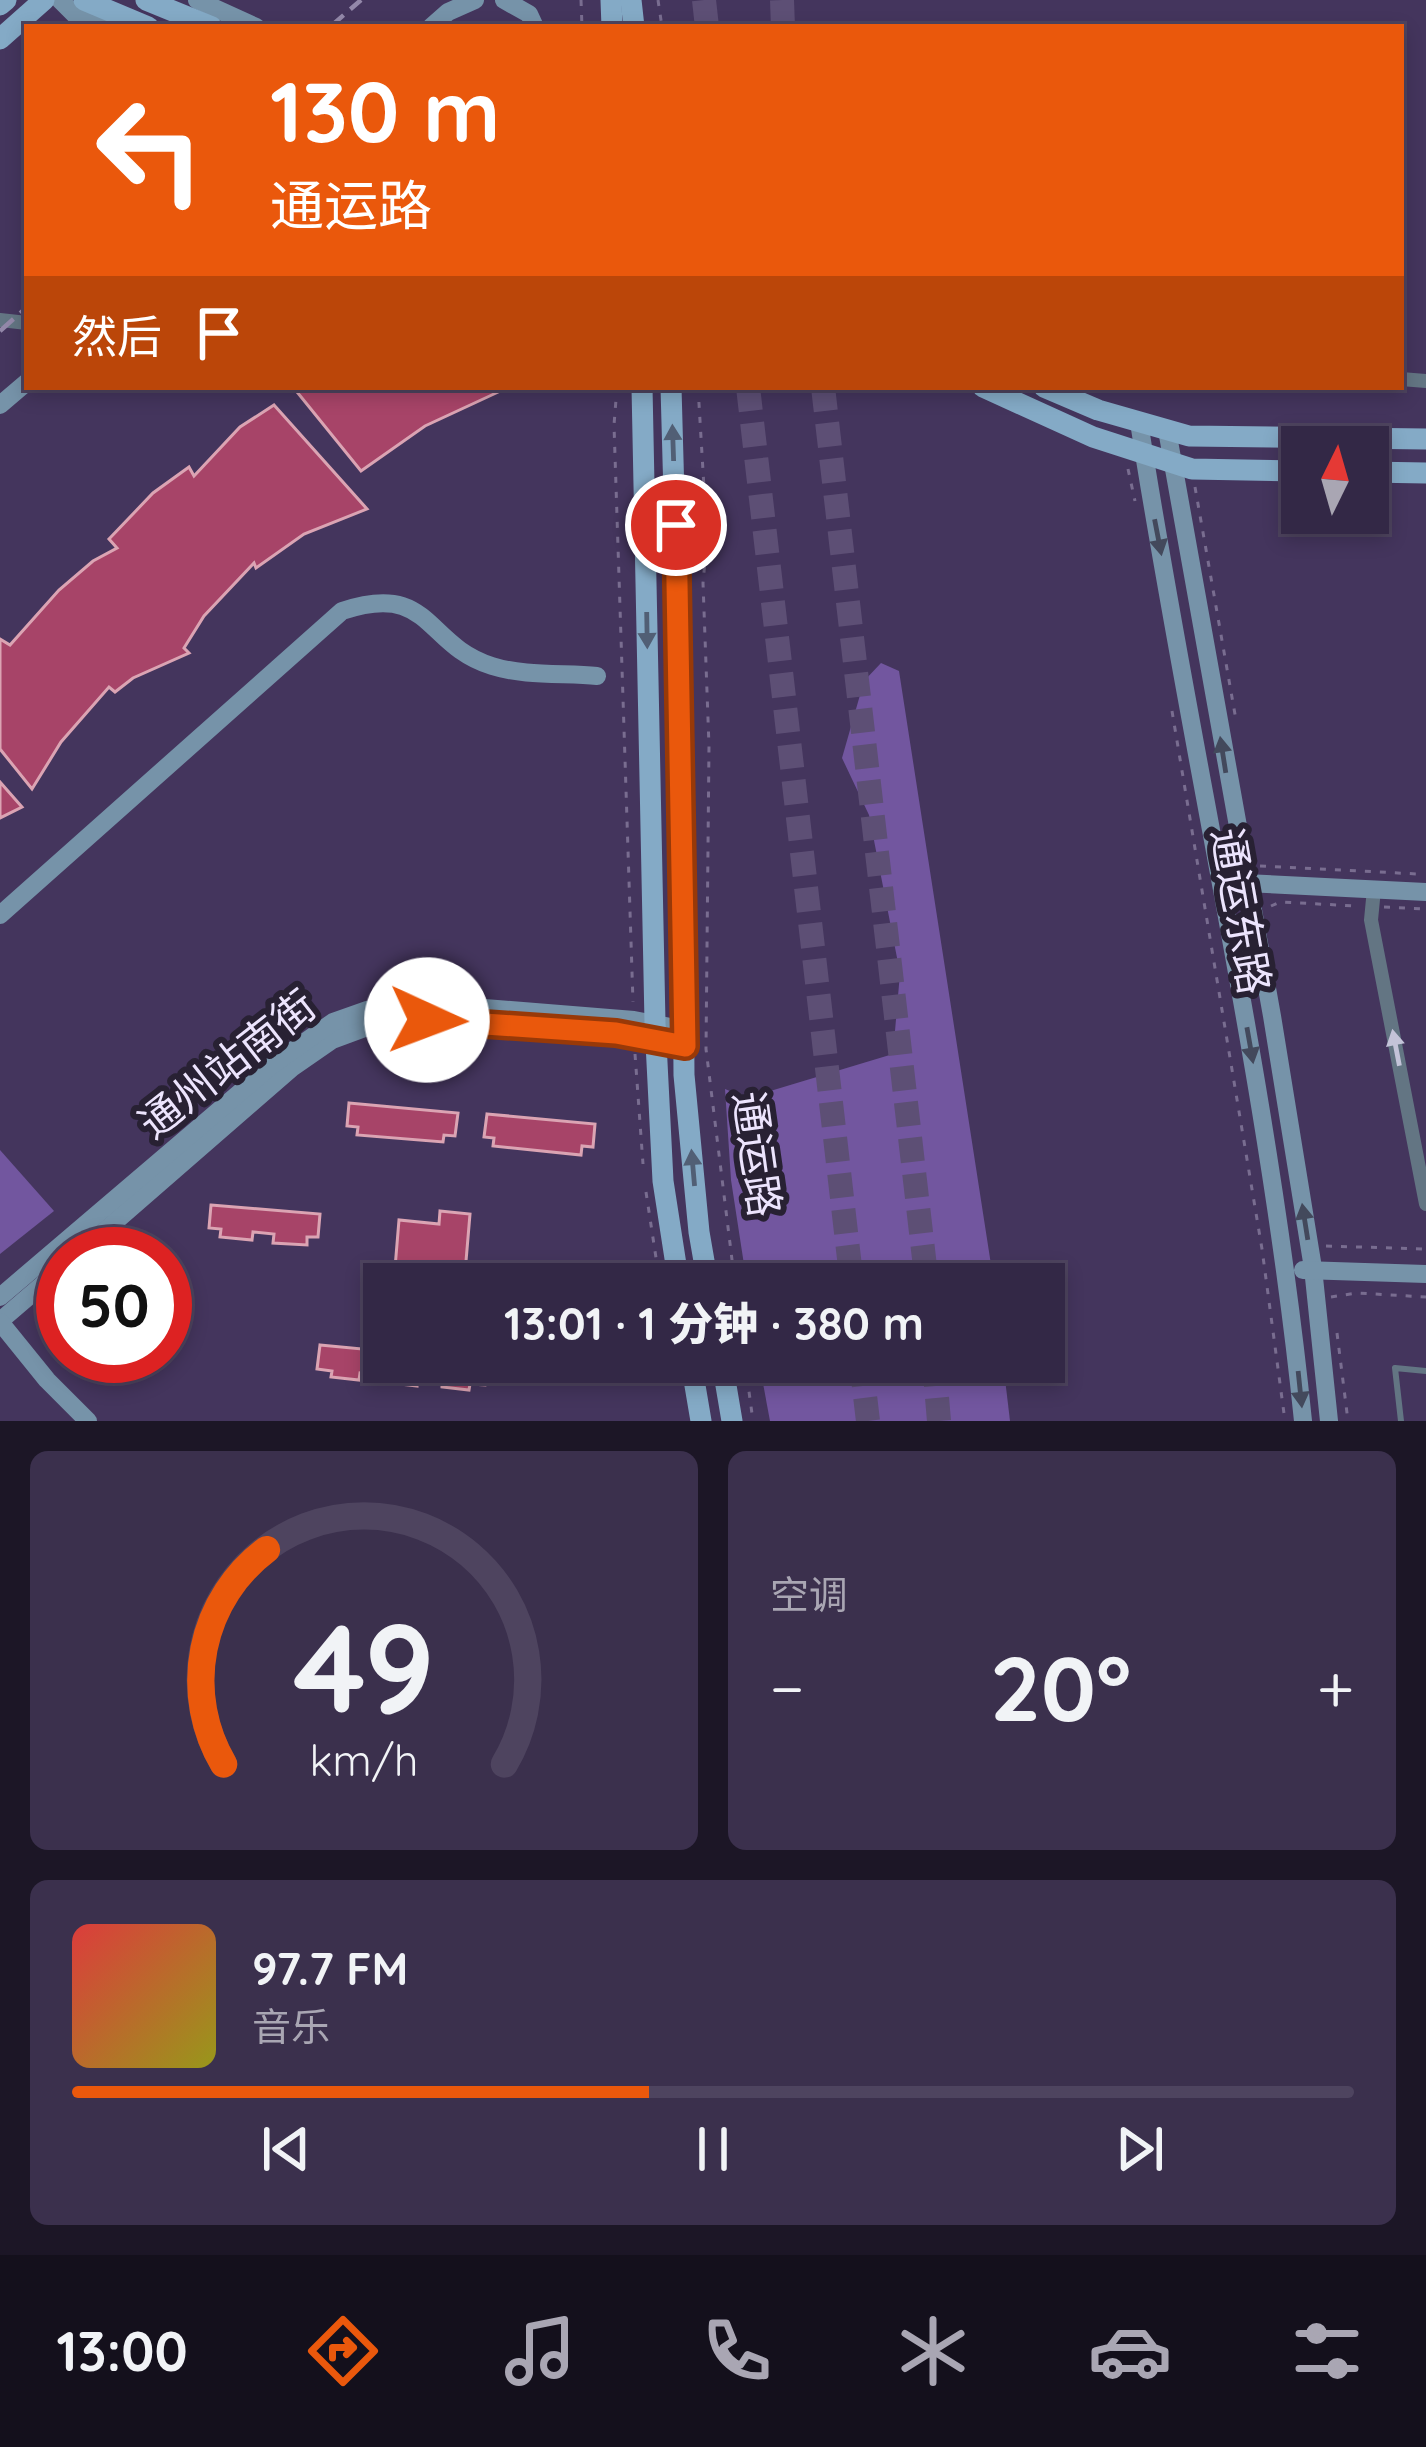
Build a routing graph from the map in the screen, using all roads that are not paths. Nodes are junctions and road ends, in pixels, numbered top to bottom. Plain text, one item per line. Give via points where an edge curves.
1 (44, 0) edge
2 (60, 0) edge
3 (84, 0) edge
4 (146, 0) edge
5 (197, 0) edge
6 (476, 0) edge
7 (504, 0) edge
8 (97, 24) edge
9 (141, 24) edge
10 (205, 24) edge
11 (249, 24) edge
12 (434, 24) edge
13 (534, 24) edge
14 (0, 39) edge
15 (24, 385) edge
16 (642, 390) edge
17 (671, 390) edge
18 (990, 390) edge
19 (1052, 390) edge
20 (0, 406) edge
21 (1138, 422) junction
22 (1167, 430) junction
23 (1426, 439) edge
24 (1132, 448) junction
25 (1171, 461) junction
26 (1281, 471) edge
27 (1389, 472) edge
28 (1426, 473) edge
29 (597, 676) dead end
30 (1245, 883) junction
31 (1426, 892) edge
32 (1373, 898) junction
33 (0, 915) edge
34 (645, 1031) junction
35 (686, 1038) junction
36 (1426, 1204) edge
37 (108, 1227) edge
38 (1311, 1258) junction
39 (676, 1263) edge
40 (704, 1263) edge
41 (1287, 1273) junction
42 (1426, 1274) edge
43 (36, 1291) edge
44 (0, 1297) edge
45 (0, 1322) edge
46 (1426, 1371) edge
47 (695, 1383) edge
48 (726, 1383) edge
49 (88, 1421) edge
50 (701, 1421) edge
51 (732, 1421) edge
52 (1303, 1421) edge
53 (1329, 1421) edge
54 (1401, 1421) edge

1 - 14 main road
2 - 8 main road
3 - 9 main road
4 - 10 main road
5 - 11 main road
6 - 12 main road
7 - 13 main road
15 - 20 main road
16 -> 34 main road
35 -> 17 main road, 通运路
18 - 24 main road
19 - 21 main road
21 - 22 main road
21 - 24 main road, 通运东路
22 - 23 main road
22 - 25 main road, 通运东路
24 - 25 main road
24 -> 41 main road, 通运东路
25 - 26 main road via 1192,469
30 -> 25 main road, 通运东路
27 - 28 main road
29 - 33 main road via 494,667 464,654 404,604 372,601 342,611
30 - 32 main road
38 -> 30 main road, 通运东路
31 - 32 main road
36 -> 32 street
34 - 35 main road, 通州站南街
34 - 37 main road, 通州站南街 via 378,1023 293,1066
34 - 39 main road
34 - 44 main road, 通州站南街 via 423,1004 332,1022
40 -> 35 main road, 通运路
38 - 41 main road
38 - 42 main road
38 - 53 main road, 通运东路
41 -> 52 main road, 通运东路
43 - 45 main road
45 - 49 main road
46 - 54 lane via 1395,1368
47 - 50 main road
48 - 51 main road

